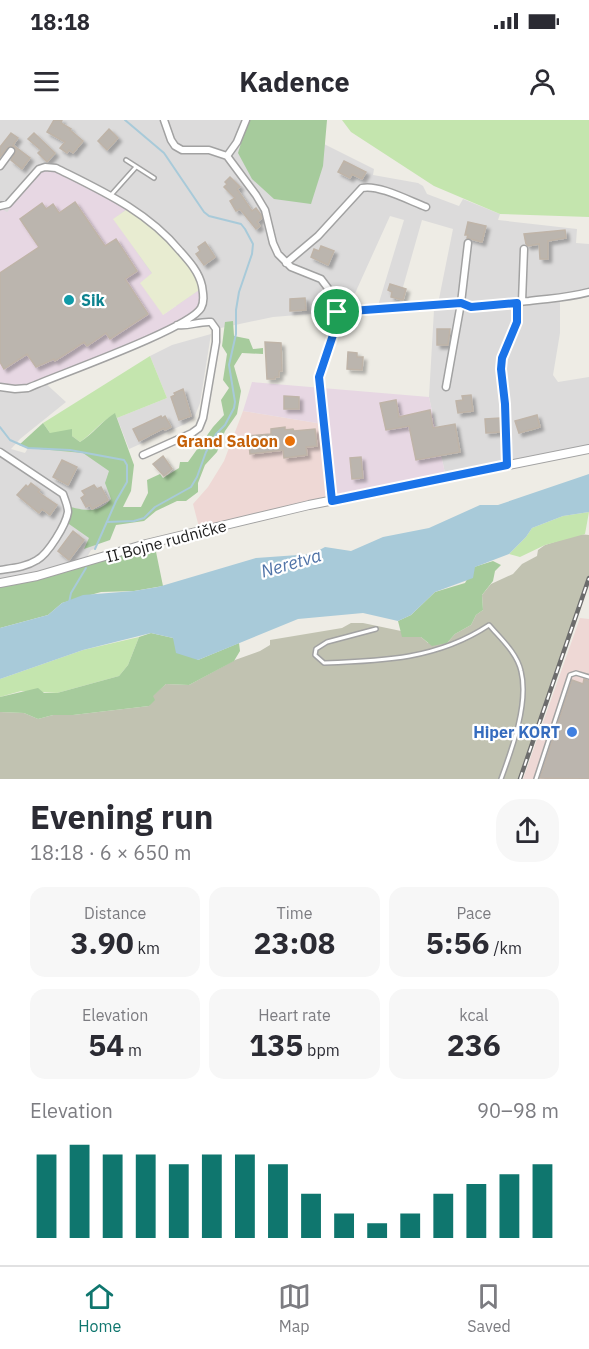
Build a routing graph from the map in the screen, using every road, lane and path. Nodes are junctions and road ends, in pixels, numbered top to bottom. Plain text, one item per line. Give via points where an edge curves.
1 (164, 120) edge
2 (246, 120) edge
3 (11, 151) dead end
4 (227, 156) junction
5 (126, 160) dead end
6 (0, 166) edge
7 (136, 167) junction
8 (154, 178) dead end
9 (111, 195) junction
10 (1, 207) edge
11 (426, 207) dead end
12 (468, 243) dead end
13 (524, 249) dead end
14 (286, 264) junction
15 (589, 292) edge
16 (520, 302) junction
17 (461, 303) junction
18 (337, 312) junction
19 (176, 325) junction
20 (0, 387) edge
21 (446, 387) dead end
22 (589, 448) edge
23 (0, 452) edge
24 (143, 455) dead end
25 (507, 465) junction
26 (332, 501) junction
27 (0, 570) edge
28 (0, 583) edge
29 (376, 629) dead end
30 (589, 678) edge
31 (501, 779) edge
32 (536, 779) edge

1 - 4 street via 175,146
2 - 4 street
3 - 6 street
4 - 14 street via 256,195 273,243
5 - 7 lane
7 - 8 lane
7 - 9 lane
9 - 10 street via 56,168 45,167
9 - 19 street via 145,216 168,237 200,279 202,308
11 - 14 street via 380,190 362,188
12 - 17 street
13 - 16 street
14 - 18 street via 321,279
15 - 16 street via 569,298
16 - 17 street via 471,307
16 - 25 street via 501,369
17 - 18 street
17 - 21 street
18 - 26 street via 319,377
19 - 20 street via 28,388
19 - 24 street via 203,321 211,322 216,329 203,418 192,433
22 - 25 street, II Bojne rudničke
23 - 27 street via 63,494 68,512 39,559
25 - 26 street, II Bojne rudničke
26 - 28 street, II Bojne rudničke
29 - 31 lane via 327,642 316,649 315,655 324,663 378,662 439,651 489,626 512,653 521,670 523,699
30 - 32 lane via 570,675

